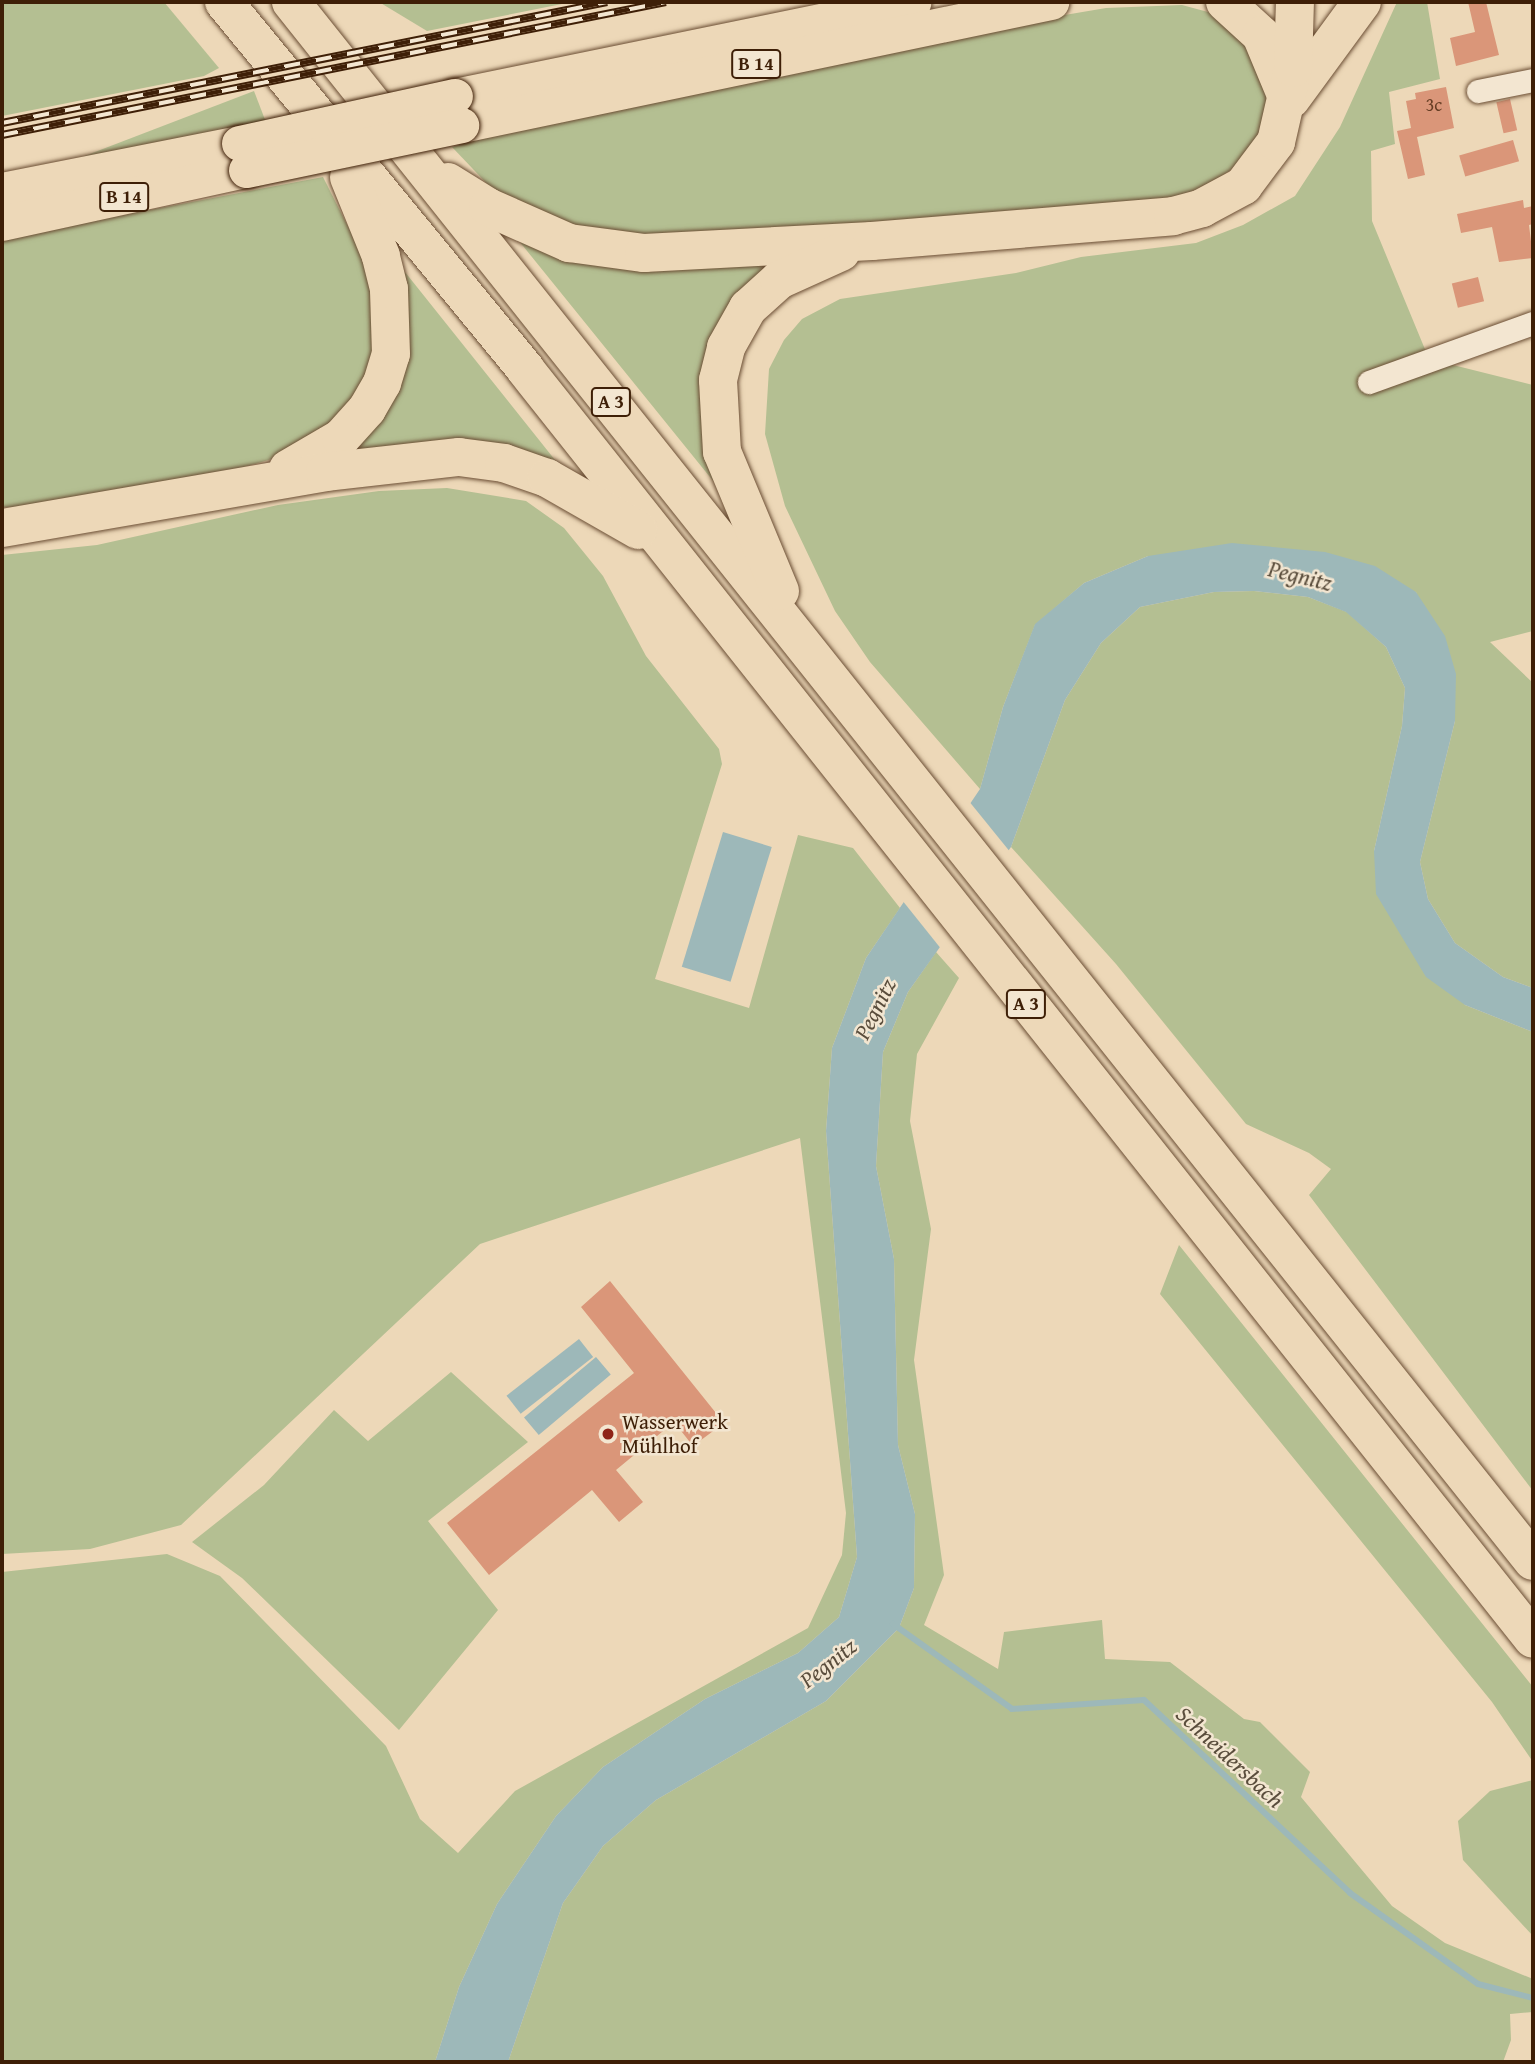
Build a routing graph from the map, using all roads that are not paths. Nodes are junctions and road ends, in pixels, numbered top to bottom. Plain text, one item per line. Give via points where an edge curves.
1 (224, 2) edge
2 (291, 2) edge
3 (913, 2) edge
4 (1051, 2) edge
5 (1225, 2) edge
6 (1295, 2) edge
7 (1362, 2) edge
8 (1533, 80) edge
9 (1478, 91) dead end
10 (1288, 103) junction
11 (458, 111) junction
12 (330, 136) junction
13 (242, 157) junction
14 (418, 160) junction
15 (2, 190) edge
16 (2, 223) edge
17 (872, 241) junction
18 (1533, 323) edge
19 (1369, 382) dead end
20 (257, 483) junction
21 (2, 528) edge
22 (662, 547) junction
23 (804, 644) junction
24 (1533, 1561) edge
25 (1533, 1639) edge

1 - 12 highway, A 3
2 - 14 highway, A 3
3 - 11 main road, B 14
4 - 11 main road, B 14
5 - 10 highway via 1261,35 1282,78
6 - 10 highway
7 - 10 highway
8 - 9 street
10 - 17 highway via 1263,166 1244,186 1202,208 1136,221
11 - 13 main road, B 14, bridge
12 - 20 highway via 381,256 390,289 391,354 367,409 341,438
12 - 22 highway, A 3 via 524,369
13 - 15 main road, B 14
13 - 16 main road, B 14
14 - 17 highway via 488,207 529,228 604,251
14 - 23 highway, A 3
17 - 23 highway via 779,280 748,308 726,347 718,380 722,452
18 - 19 street
20 - 21 highway
20 - 22 highway via 425,458 485,459 547,478
22 - 25 highway, A 3
23 - 24 highway, A 3

